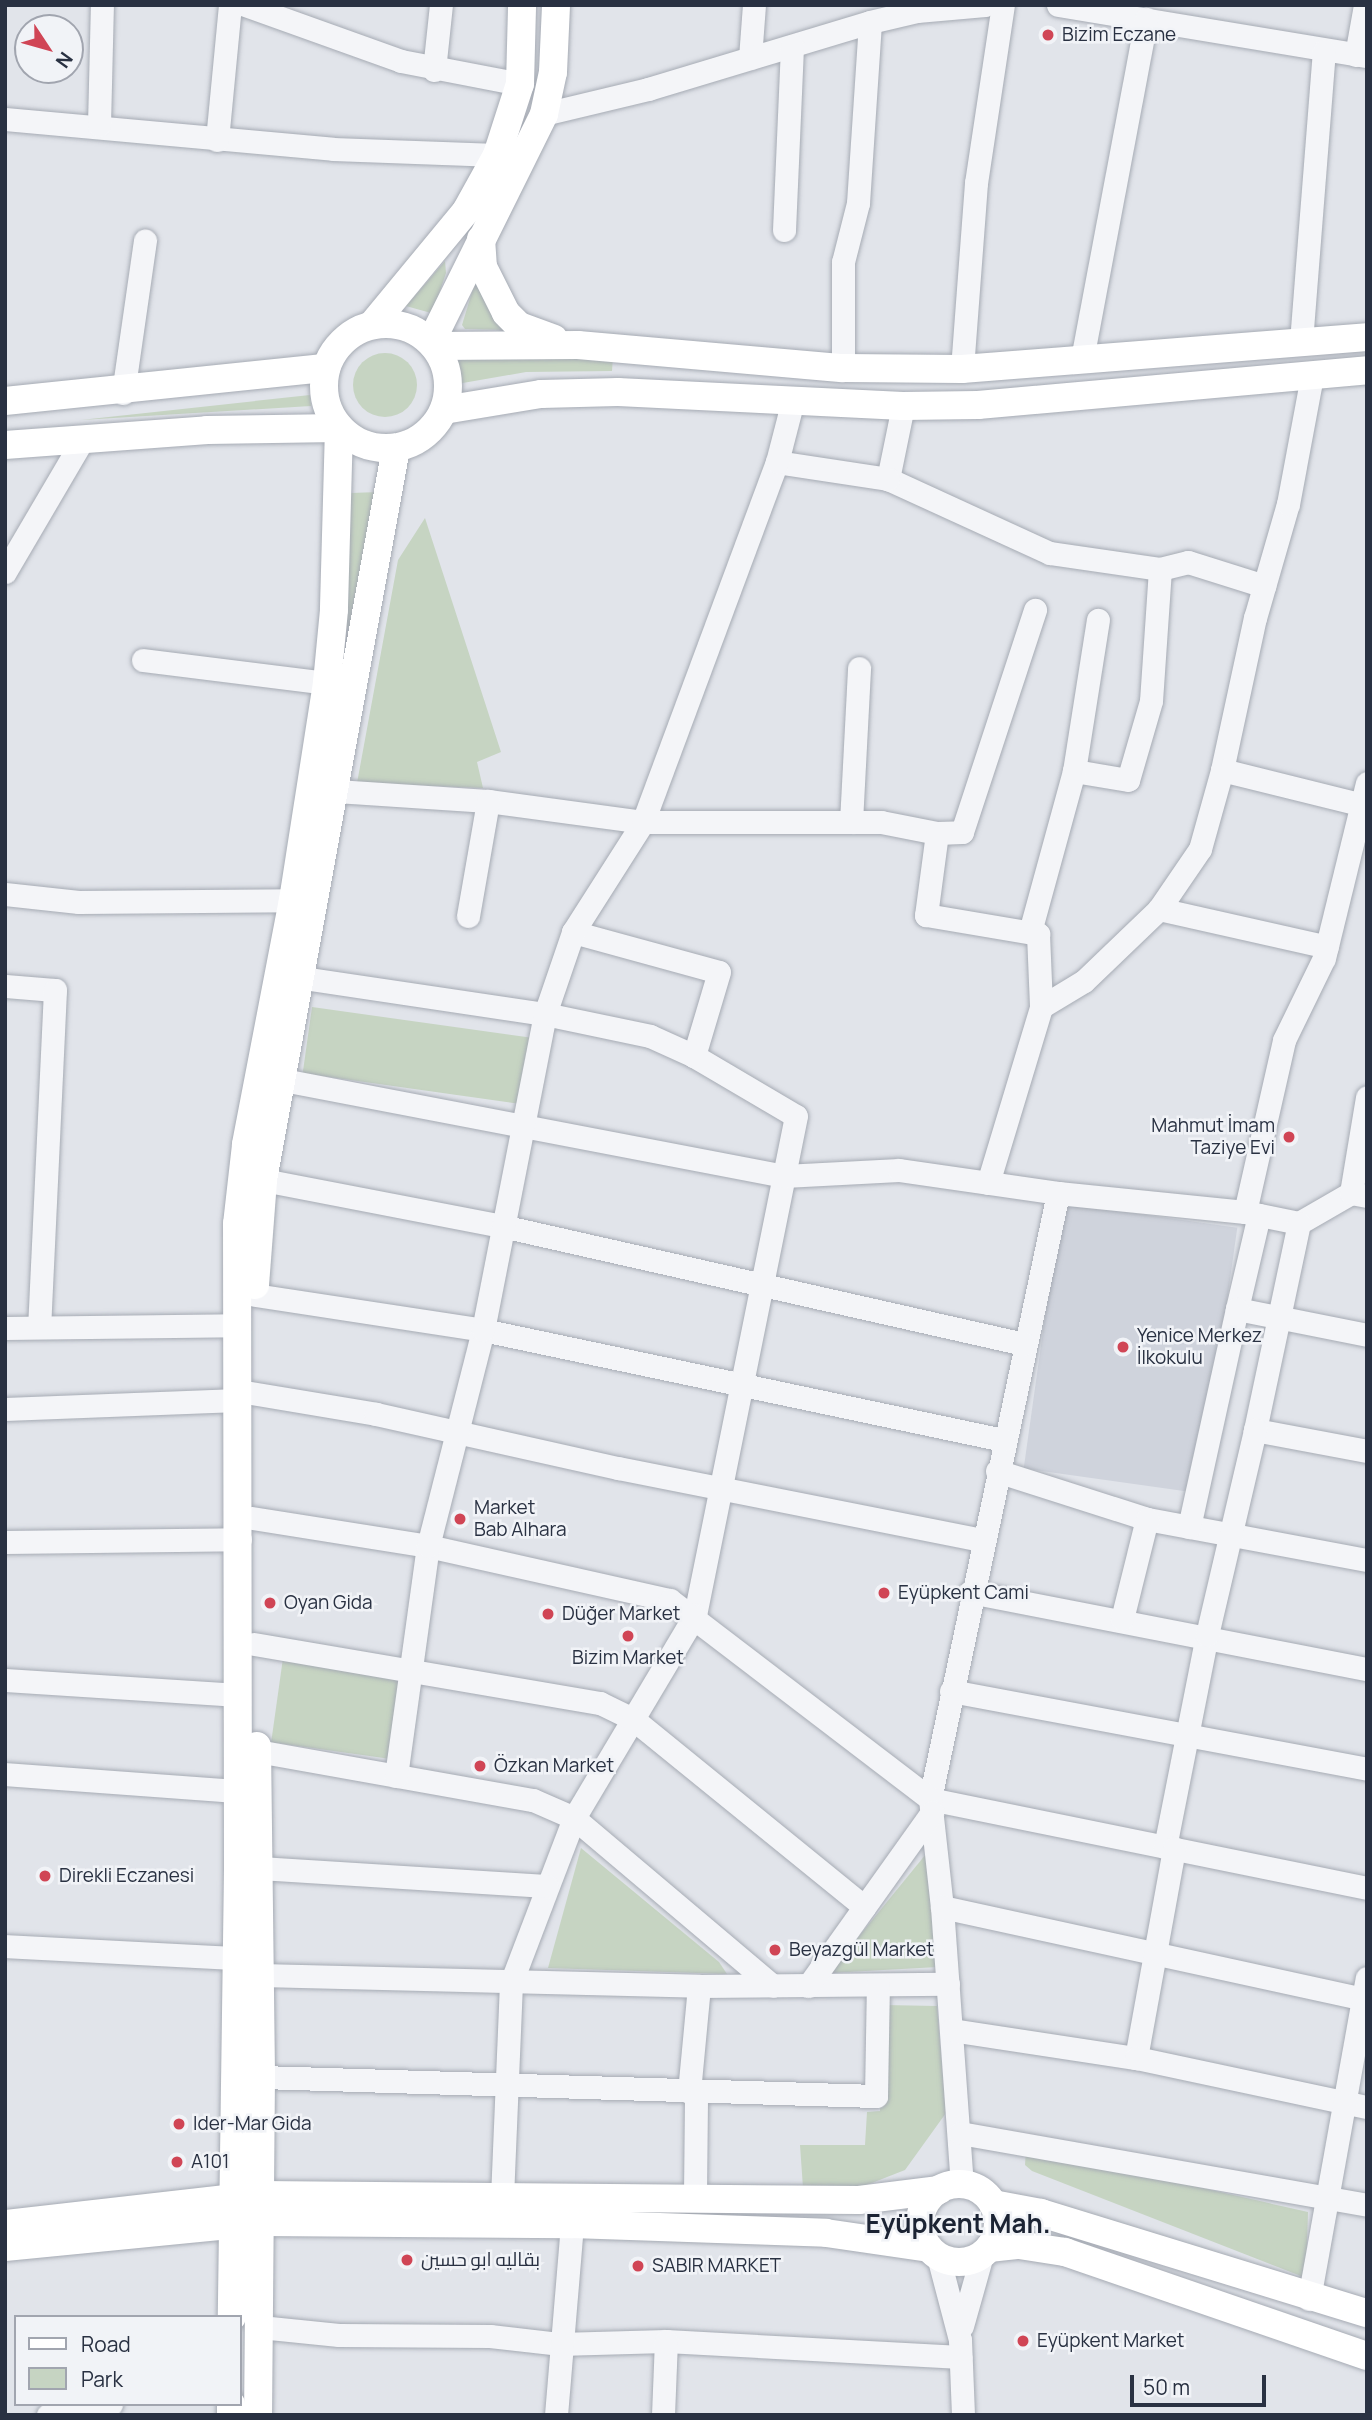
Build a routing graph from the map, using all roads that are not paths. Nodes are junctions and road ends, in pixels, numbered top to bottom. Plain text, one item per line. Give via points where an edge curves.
1 (102, 5) edge
2 (230, 5) edge
3 (245, 5) edge
4 (441, 5) edge
5 (522, 5) edge
6 (556, 5) edge
7 (754, 5) edge
8 (985, 5) edge
9 (1003, 5) edge
10 (1058, 5) edge
11 (1365, 5) edge
12 (917, 8) edge
13 (1136, 13) edge
14 (870, 22) junction
15 (792, 46) junction
16 (1324, 51) junction
17 (1361, 55) edge
18 (750, 58) junction
19 (434, 69) junction
20 (520, 83) junction
21 (544, 114) junction
22 (5, 119) edge
23 (99, 125) junction
24 (217, 140) junction
25 (497, 155) junction
26 (785, 230) dead end
27 (481, 239) junction
28 (145, 242) dead end
29 (372, 325) junction
30 (1367, 337) edge
31 (1301, 342) junction
32 (432, 344) junction
33 (578, 345) junction
34 (1082, 359) junction
35 (326, 368) junction
36 (843, 368) junction
37 (962, 369) junction
38 (1367, 370) edge
39 (1312, 376) junction
40 (123, 393) junction
41 (793, 400) junction
42 (5, 401) edge
43 (904, 406) junction
44 (444, 410) junction
45 (338, 428) junction
46 (83, 439) junction
47 (5, 446) edge
48 (396, 448) junction
49 (777, 462) junction
50 (888, 479) junction
51 (1160, 569) junction
52 (5, 572) edge
53 (1264, 586) junction
54 (1035, 610) dead end
55 (1098, 620) dead end
56 (143, 660) dead end
57 (859, 668) dead end
58 (327, 683) junction
59 (1222, 770) junction
60 (1074, 771) junction
61 (336, 791) junction
62 (1364, 797) edge
63 (488, 801) junction
64 (643, 821) junction
65 (851, 822) junction
66 (937, 833) junction
67 (5, 894) edge
68 (293, 900) junction
69 (1160, 909) junction
70 (468, 916) dead end
71 (573, 932) junction
72 (1030, 932) junction
73 (1327, 947) junction
74 (303, 978) junction
75 (5, 986) edge
76 (1041, 1007) junction
77 (545, 1014) junction
78 (694, 1056) junction
79 (283, 1080) junction
80 (1367, 1097) edge
81 (523, 1124) junction
82 (785, 1176) junction
83 (263, 1180) junction
84 (988, 1183) junction
85 (1058, 1193) junction
86 (1359, 1194) edge
87 (1252, 1214) junction
88 (1299, 1223) junction
89 (502, 1226) junction
90 (759, 1284) junction
91 (255, 1295) junction
92 (1237, 1309) junction
93 (1277, 1315) junction
94 (237, 1325) junction
95 (39, 1327) junction
96 (5, 1328) edge
97 (483, 1330) junction
98 (1367, 1335) edge
99 (1024, 1344) junction
100 (739, 1387) junction
101 (245, 1397) junction
102 (5, 1409) edge
103 (1255, 1430) junction
104 (457, 1433) junction
105 (1003, 1440) junction
106 (1367, 1451) edge
107 (997, 1471) junction
108 (719, 1488) junction
109 (1147, 1520) junction
110 (1189, 1527) junction
111 (246, 1529) junction
112 (1232, 1537) junction
113 (981, 1540) junction
114 (5, 1542) edge
115 (428, 1546) junction
116 (1367, 1560) edge
117 (970, 1591) junction
118 (695, 1615) junction
119 (1122, 1619) junction
120 (1207, 1635) junction
121 (254, 1644) junction
122 (411, 1669) junction
123 (1367, 1669) edge
124 (5, 1680) edge
125 (951, 1691) junction
126 (239, 1695) junction
127 (634, 1719) junction
128 (1186, 1735) junction
129 (257, 1751) junction
130 (1367, 1769) edge
131 (5, 1774) edge
132 (396, 1776) junction
133 (238, 1791) junction
134 (931, 1805) junction
135 (573, 1818) junction
136 (1170, 1848) junction
137 (259, 1868) junction
138 (546, 1886) junction
139 (1367, 1888) edge
140 (864, 1907) junction
141 (942, 1907) junction
142 (5, 1946) edge
143 (1155, 1957) junction
144 (237, 1958) junction
145 (260, 1975) junction
146 (511, 1983) junction
147 (948, 1984) junction
148 (878, 1985) junction
149 (699, 1986) junction
150 (773, 1986) junction
151 (808, 1986) junction
152 (1366, 1993) edge
153 (952, 2030) junction
154 (1136, 2058) junction
155 (261, 2077) junction
156 (505, 2085) junction
157 (692, 2092) junction
158 (1357, 2105) edge
159 (960, 2133) junction
160 (950, 2188) junction
161 (502, 2195) junction
162 (695, 2195) junction
163 (1331, 2198) junction
164 (993, 2204) junction
165 (1367, 2205) edge
166 (247, 2210) junction
167 (5, 2224) edge
168 (572, 2224) junction
169 (5, 2247) edge
170 (933, 2252) junction
171 (985, 2252) junction
172 (1309, 2299) junction
173 (1367, 2313) edge
174 (232, 2315) edge
175 (260, 2327) junction
176 (666, 2341) junction
177 (559, 2344) junction
178 (960, 2349) junction
179 (1367, 2356) edge
180 (100, 2406) edge
181 (48, 2415) edge
182 (258, 2415) edge
183 (556, 2415) edge
184 (663, 2415) edge
185 (964, 2415) edge

1 - 23 street
2 - 24 street
3 - 19 street
4 - 19 street
5 - 20 main road
6 - 21 main road via 554,72
7 - 18 street
8 - 12 street
9 - 37 street via 976,184
10 - 13 street
11 - 17 street
12 - 14 street
13 - 16 street
13 - 34 street
14 - 15 street
14 - 36 street via 858,204 843,262
15 - 18 street
15 - 26 street
16 - 17 street
16 - 31 street
18 - 21 street
19 - 20 street
20 - 25 main road
21 - 27 main road
22 - 23 street
23 - 24 street
24 - 25 street
25 - 29 main road via 467,211
27 - 32 main road
27 - 33 main road via 484,267 506,313 540,336
28 - 40 street
29 - 32 main road via 404,326
29 - 35 main road via 348,337
30 - 31 main road
31 - 34 main road
32 - 33 main road
32 - 44 main road via 448,376
33 - 36 main road
34 - 37 main road
35 - 40 main road
35 - 45 main road via 324,393
36 - 37 main road
38 - 39 main road
39 - 43 main road via 1100,397
39 - 53 street via 1288,504
40 - 42 main road
41 - 43 main road
41 - 44 main road via 618,391 541,394
41 - 49 street
43 - 50 street
44 - 48 main road via 420,439
45 - 46 main road
45 - 48 main road via 365,445
45 - 58 main road via 334,610
46 - 47 main road
46 - 52 street
48 - 61 main road
49 - 50 street
49 - 64 street
50 - 51 street via 1050,552
51 - 53 street via 1188,562 1213,566
51 - 60 street via 1151,701 1128,780
53 - 59 street
54 - 66 street via 962,832
55 - 60 street
56 - 58 street
57 - 65 street
58 - 68 main road
59 - 62 street
59 - 69 street via 1200,849
60 - 72 street
61 - 63 street
61 - 74 main road
62 - 73 street
63 - 64 street
63 - 70 street
64 - 65 street
64 - 71 street
65 - 66 street via 881,822
66 - 72 street via 926,915
67 - 68 street via 79,902
68 - 94 main road via 246,1144 237,1224
69 - 73 street
69 - 76 street via 1084,981
71 - 77 street
71 - 78 street via 719,972
72 - 76 street via 1038,934
73 - 87 street via 1284,1040
74 - 77 street
74 - 79 main road
75 - 95 street via 54,990
76 - 84 street
77 - 78 street via 650,1036
77 - 81 street
78 - 82 street via 796,1116
79 - 81 street
79 - 83 main road
80 - 86 street
81 - 82 street
81 - 89 street
82 - 84 street via 899,1170
82 - 90 street
83 - 89 street
83 - 91 main road
84 - 85 street
85 - 87 street
85 - 99 street
86 - 88 street
87 - 88 street
87 - 92 street
88 - 93 street
89 - 90 street
89 - 97 street
90 - 99 street
90 - 100 street
91 - 97 street
91 - 101 main road
92 - 93 street
92 - 110 street
93 - 98 street
93 - 103 street
94 - 95 street
94 - 101 main road
95 - 96 street
97 - 100 street
97 - 104 street
99 - 105 street
100 - 105 street
100 - 108 street
101 - 102 street
101 - 104 street
101 - 111 main road
103 - 106 street
103 - 112 street
104 - 108 street
104 - 115 street
105 - 107 street
107 - 109 street
107 - 113 street
108 - 113 street
108 - 118 street
109 - 110 street
109 - 119 street
110 - 112 street
111 - 114 street
111 - 115 street
111 - 121 main road
111 - 126 main road
112 - 116 street
112 - 120 street
113 - 117 street
115 - 118 street via 670,1600
115 - 122 street
117 - 119 street
117 - 125 street
118 - 127 street
118 - 134 street
119 - 120 street
120 - 123 street
120 - 128 street
121 - 122 street
121 - 129 main road
122 - 127 street via 547,1691 600,1703
122 - 132 street
124 - 126 street
125 - 128 street
125 - 134 street
126 - 133 main road
127 - 135 street
127 - 140 street
128 - 130 street
128 - 136 street
129 - 132 street
129 - 137 main road
131 - 133 street
132 - 135 street via 533,1800
133 - 144 main road
134 - 136 street
134 - 140 street
134 - 141 street
135 - 138 street
135 - 150 street
136 - 139 street
136 - 143 street
137 - 138 street
137 - 145 main road
138 - 146 street
140 - 151 street
141 - 143 street
141 - 147 street
142 - 144 street
143 - 152 street
143 - 154 street
144 - 166 main road
145 - 146 street
145 - 155 main road
146 - 149 street
146 - 156 street
147 - 148 street
147 - 153 street
148 - 151 street
148 - 157 street via 876,2096
149 - 150 street
149 - 157 street
150 - 151 street
152 - 158 street
153 - 154 street
153 - 159 street
154 - 158 street
155 - 156 street
155 - 166 main road
156 - 157 street
156 - 161 street
157 - 162 street
158 - 163 street
159 - 160 street
159 - 163 street
160 - 162 main road via 859,2200
160 - 164 main road via 985,2194
160 - 170 main road via 929,2199 920,2223
161 - 162 main road
161 - 166 main road
163 - 165 street
163 - 172 street
164 - 171 main road via 998,2227
164 - 172 main road via 1041,2213
166 - 167 main road
166 - 168 main road
166 - 169 main road
166 - 174 main road
166 - 175 main road
168 - 170 main road via 826,2233
168 - 177 street
170 - 171 main road via 960,2262
170 - 178 street
171 - 178 street via 964,2308
171 - 179 main road via 1019,2245 1065,2252
172 - 173 main road
175 - 177 street via 339,2335 490,2336
175 - 182 main road
176 - 177 street
176 - 178 street
176 - 184 street
177 - 183 street
178 - 185 street
180 - 181 street

